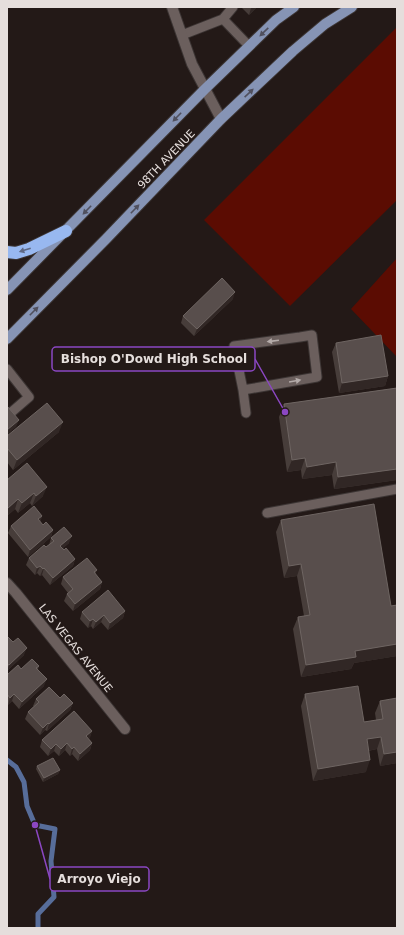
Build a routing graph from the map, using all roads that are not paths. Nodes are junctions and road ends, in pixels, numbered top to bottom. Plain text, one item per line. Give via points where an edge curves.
1 (172, 7) edge
2 (233, 7) edge
3 (294, 7) edge
4 (352, 7) edge
5 (223, 19) junction
6 (182, 35) junction
7 (249, 46) junction
8 (205, 89) junction
9 (221, 119) junction
10 (66, 231) junction
11 (7, 252) edge
12 (7, 290) edge
13 (7, 339) edge
14 (7, 369) edge
15 (242, 390) junction
16 (246, 413) dead end
17 (7, 416) edge
18 (397, 489) edge
19 (266, 513) dead end
20 (7, 583) edge
21 (124, 729) dead end

1 - 6 street
2 - 5 lane
3 -> 7 main road, 98TH AVENUE
9 -> 4 main road, 98TH AVENUE via 324,24
5 - 6 lane
5 - 7 lane
6 - 8 street
7 - 8 main road, 98TH AVENUE
8 - 9 street
8 -> 10 main road, 98TH AVENUE
13 -> 9 main road, 98TH AVENUE
10 -> 11 highway via 29,249 16,253
10 - 12 main road, 98TH AVENUE
14 - 17 lane via 29,397
15 -> 15 lane via 317,376 312,335 234,346
15 - 16 lane
18 - 19 lane
20 - 21 street, LAS VEGAS AVENUE

